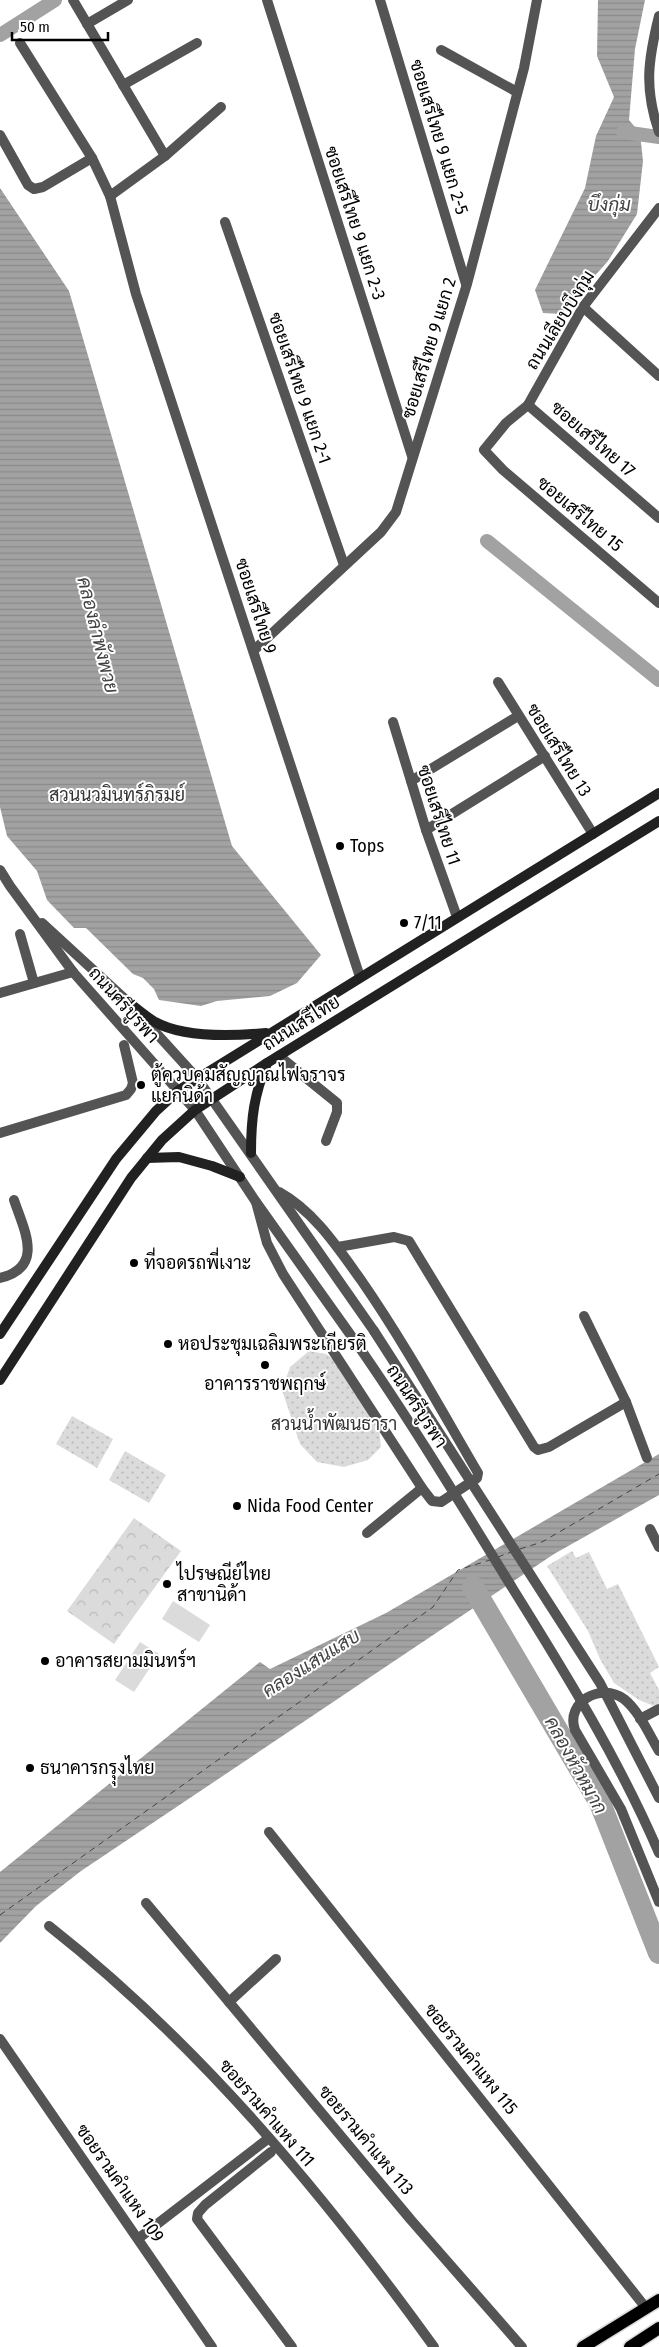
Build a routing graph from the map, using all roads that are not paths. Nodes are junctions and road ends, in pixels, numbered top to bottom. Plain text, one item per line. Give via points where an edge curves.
1 (73, 0) edge
2 (128, 0) edge
3 (268, 0) edge
4 (380, 0) edge
5 (537, 0) edge
6 (659, 16) edge
7 (87, 24) junction
8 (20, 43) dead end
9 (197, 43) dead end
10 (441, 50) dead end
11 (123, 85) junction
12 (517, 92) junction
13 (221, 107) dead end
14 (657, 128) edge
15 (0, 136) edge
16 (165, 156) junction
17 (92, 158) junction
18 (110, 196) junction
19 (659, 208) edge
20 (225, 222) dead end
21 (467, 284) junction
22 (583, 307) junction
23 (659, 376) edge
24 (528, 405) junction
25 (485, 446) joint
26 (412, 456) junction
27 (659, 518) edge
28 (344, 565) junction
29 (659, 603) edge
30 (254, 650) junction
31 (498, 682) dead end
32 (518, 716) junction
33 (394, 722) dead end
34 (545, 756) junction
35 (411, 781) junction
36 (659, 793) edge
37 (659, 821) edge
38 (426, 830) junction
39 (592, 834) junction
40 (0, 870) edge
41 (30, 913) junction
42 (457, 917) junction
43 (20, 934) dead end
44 (73, 972) junction
45 (360, 977) junction
46 (34, 983) junction
47 (0, 993) edge
48 (127, 1001) junction
49 (270, 1033) junction
50 (124, 1045) dead end
51 (279, 1056) junction
52 (267, 1063) junction
53 (197, 1078) junction
54 (179, 1090) junction
55 (213, 1097) junction
56 (195, 1110) junction
57 (0, 1133) edge
58 (326, 1141) dead end
59 (251, 1153) junction
60 (147, 1158) junction
61 (240, 1177) junction
62 (278, 1192) junction
63 (14, 1200) dead end
64 (256, 1202) junction
65 (338, 1247) junction
66 (0, 1278) edge
67 (584, 1316) dead end
68 (0, 1334) edge
69 (0, 1380) edge
70 (626, 1402) junction
71 (647, 1458) dead end
72 (422, 1488) junction
73 (650, 1529) dead end
74 (366, 1533) dead end
75 (659, 1547) edge
76 (659, 1709) edge
77 (640, 1719) junction
78 (659, 1750) edge
79 (659, 1798) edge
80 (269, 1832) dead end
81 (659, 1853) edge
82 (659, 1902) edge
83 (146, 1903) dead end
84 (49, 1926) dead end
85 (276, 1959) dead end
86 (229, 2002) junction
87 (0, 2039) edge
88 (269, 2138) junction
89 (272, 2152) dead end
90 (139, 2238) junction
91 (659, 2300) edge
92 (646, 2308) junction
93 (659, 2328) edge
94 (212, 2347) edge
95 (292, 2347) edge
96 (434, 2347) edge
97 (522, 2347) edge
98 (583, 2347) edge
99 (630, 2347) edge

1 - 7 street
2 - 7 street
3 - 26 street, ซอยเสรีไทย 9 แยก 2-3
4 - 21 street, ซอยเสรีไทย 9 แยก 2-5
5 - 12 street, ซอยเสรีไทย 9 แยก 2
6 - 14 street via 649,57 647,84
7 - 11 street
8 - 17 street, ซอยเสรีไทย 9
9 - 11 street
10 - 12 street
11 - 16 street
12 - 21 street, ซอยเสรีไทย 9 แยก 2
13 - 16 street
15 - 17 street via 28,185 34,189
16 - 18 street
17 - 18 street, ซอยเสรีไทย 9
18 - 30 street, ซอยเสรีไทย 9 via 121,246
19 - 22 street, ถนนเลียบบึงกุ่ม
20 - 28 street, ซอยเสรีไทย 9 แยก 2-1
21 - 26 street, ซอยเสรีไทย 9 แยก 2
22 - 23 street
22 - 24 street, ถนนเลียบบึงกุ่ม
24 - 25 street, ถนนเลียบบึงกุ่ม
24 - 27 street, ซอยเสรีไทย 17
25 - 29 street, ซอยเสรีไทย 15 via 487,455 503,470
26 - 28 street, ซอยเสรีไทย 9 แยก 2 via 396,512 381,532
28 - 30 street, ซอยเสรีไทย 9 แยก 2
30 - 45 street, ซอยเสรีไทย 9
31 - 32 street, ซอยเสรีไทย 13
32 - 34 street, ซอยเสรีไทย 13
32 - 35 street
33 - 35 street, ซอยเสรีไทย 11
34 - 38 street
34 - 39 street, ซอยเสรีไทย 13
35 - 38 street, ซอยเสรีไทย 11
36 - 39 main road, ถนนเสรีไทย
37 - 51 main road, ถนนเสรีไทย
38 - 42 street, ซอยเสรีไทย 11
39 - 42 main road, ถนนเสรีไทย
40 - 41 street, ถนนศรีบูรพา
41 - 44 street, ถนนศรีบูรพา
41 - 48 street, ถนนศรีบูรพา
42 - 45 main road, ถนนเสรีไทย
43 - 46 street
44 - 46 street
44 - 54 street, ถนนศรีบูรพา
45 - 49 main road, ถนนเสรีไทย
46 - 47 street
48 - 49 main road via 155,1022 170,1028 236,1036
48 - 53 street, ถนนศรีบูรพา
49 - 53 main road, ถนนเสรีไทย
50 - 57 street via 133,1083 126,1096
51 - 52 main road, ถนนเสรีไทย
51 - 58 street via 337,1103 337,1112
52 - 55 main road, ถนนเสรีไทย
52 - 59 main road via 256,1090 251,1121
53 - 54 main road, ถนนเสรีไทย
53 - 55 street, ถนนศรีบูรพา
54 - 56 street, ถนนศรีบูรพา
54 - 68 main road, ถนนเสรีไทย via 156,1111 116,1159
55 - 56 main road, ถนนเสรีไทย
55 - 59 street, ถนนศรีบูรพา
56 - 60 main road, ถนนเสรีไทย
56 - 61 street, ถนนศรีบูรพา
59 - 62 street, ถนนศรีบูรพา
60 - 61 main road via 178,1157
60 - 69 main road, ถนนเสรีไทย via 90,1239
61 - 64 street, ถนนศรีบูรพา
62 - 65 street via 296,1201
62 - 79 street, ถนนศรีบูรพา, bridge via 374,1331 600,1683
63 - 66 street via 29,1245 28,1254 26,1261 12,1275
64 - 72 street via 267,1243 283,1274
64 - 81 street, ถนนศรีบูรพา, bridge via 357,1344 459,1500 576,1692 642,1814
65 - 70 street via 394,1237 409,1241 538,1450 549,1447
65 - 72 street via 391,1323 478,1473 477,1478 441,1502 432,1501
67 - 70 street
70 - 71 street
72 - 74 street
73 - 75 street
76 - 77 street
77 - 78 street
77 - 82 street via 617,1694 601,1692 580,1703 572,1723 621,1809
80 - 92 street, ซอยรามคำแหง 115
83 - 86 street, ซอยรามคำแหง 113
84 - 88 street, ซอยรามคำแหง 111 via 93,1961 225,2087
85 - 86 street
86 - 97 street, ซอยรามคำแหง 113
87 - 90 street, ซอยรามคำแหง 109
88 - 90 street
88 - 96 street, ซอยรามคำแหง 111 via 368,2256
89 - 95 street via 205,2205 197,2219
90 - 94 street, ซอยรามคำแหง 109
91 - 92 main road
92 - 98 main road
93 - 99 main road

